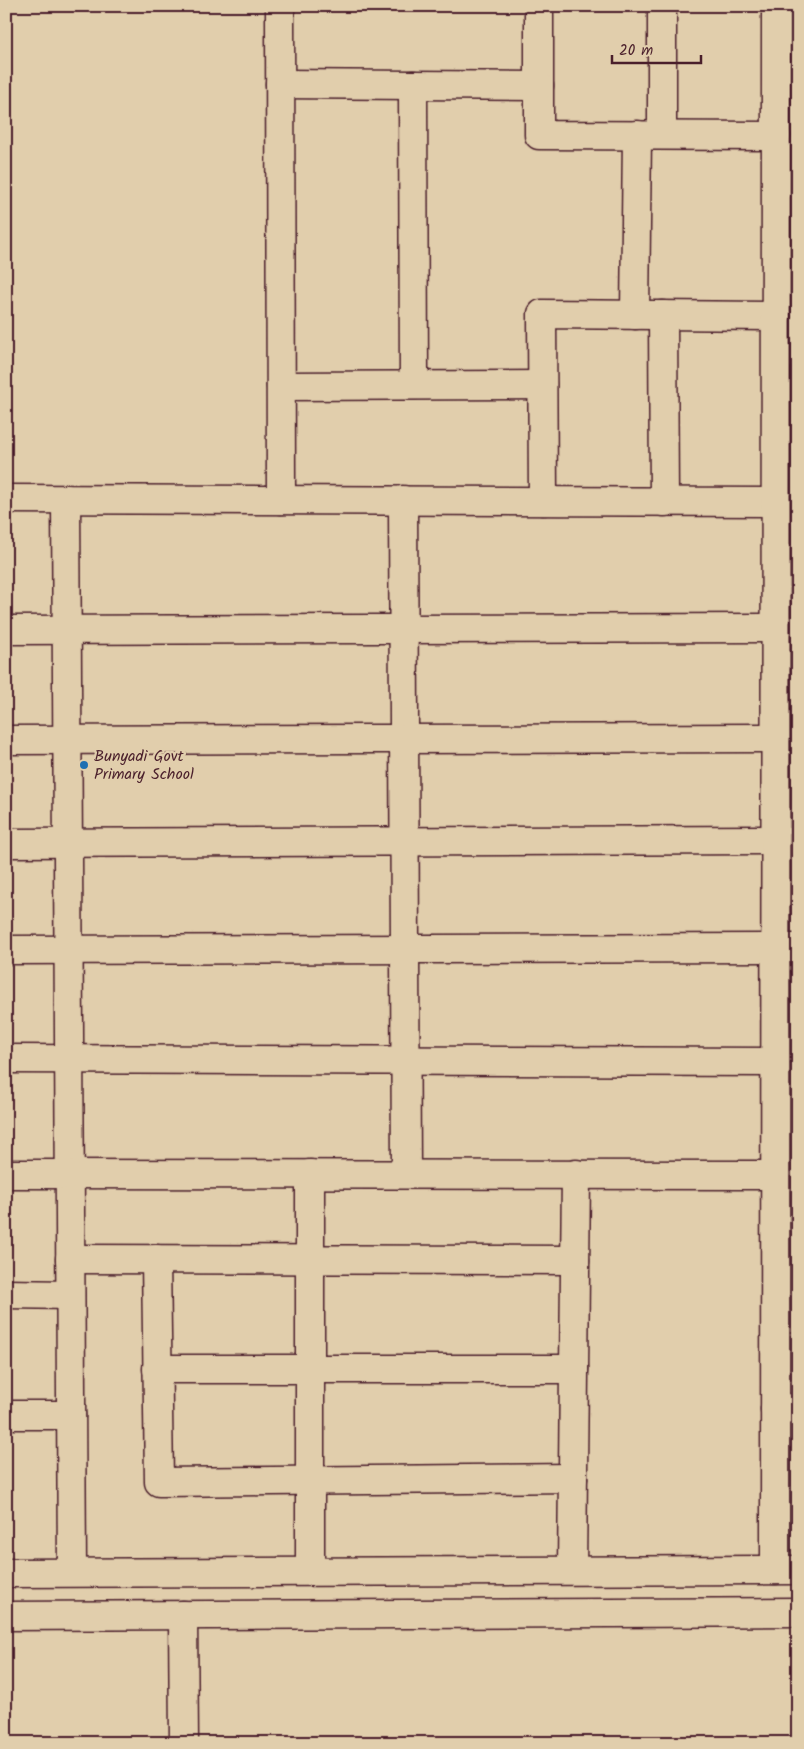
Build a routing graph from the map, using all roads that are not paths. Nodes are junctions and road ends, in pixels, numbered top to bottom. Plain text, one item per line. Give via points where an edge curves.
1 (280, 6) edge
2 (539, 6) edge
3 (662, 6) edge
4 (776, 6) edge
5 (280, 84) junction
6 (413, 85) junction
7 (539, 86) junction
8 (649, 135) junction
9 (776, 136) junction
10 (635, 315) junction
11 (663, 315) junction
12 (776, 316) junction
13 (414, 385) junction
14 (542, 385) junction
15 (281, 386) junction
16 (6, 499) edge
17 (66, 499) junction
18 (280, 500) junction
19 (402, 500) junction
20 (543, 501) junction
21 (664, 502) junction
22 (776, 502) junction
23 (787, 584) edge
24 (775, 628) junction
25 (403, 629) junction
26 (6, 630) edge
27 (66, 630) junction
28 (776, 738) junction
29 (403, 739) junction
30 (6, 740) edge
31 (67, 740) junction
32 (775, 840) junction
33 (67, 842) junction
34 (404, 842) junction
35 (6, 843) edge
36 (786, 948) edge
37 (405, 949) junction
38 (6, 950) edge
39 (68, 950) junction
40 (6, 1059) edge
41 (69, 1060) junction
42 (405, 1061) junction
43 (775, 1062) junction
44 (6, 1174) edge
45 (69, 1174) junction
46 (310, 1174) junction
47 (406, 1174) junction
48 (576, 1174) junction
49 (775, 1175) junction
50 (70, 1259) junction
51 (156, 1259) junction
52 (310, 1260) junction
53 (575, 1260) junction
54 (786, 1280) edge
55 (6, 1294) edge
56 (70, 1295) junction
57 (157, 1369) junction
58 (310, 1369) junction
59 (574, 1369) junction
60 (786, 1408) edge
61 (6, 1415) edge
62 (71, 1415) junction
63 (573, 1478) junction
64 (311, 1480) junction
65 (572, 1570) junction
66 (786, 1570) edge
67 (310, 1571) junction
68 (72, 1572) junction
69 (6, 1573) edge
70 (798, 1612) edge
71 (183, 1615) junction
72 (6, 1616) edge
73 (184, 1743) edge

1 - 5 street
2 - 7 street
3 - 8 street
4 - 9 street
5 - 6 street
5 - 15 street
6 - 7 street
6 - 13 street
7 - 8 street via 539,135
8 - 9 street
8 - 10 street
9 - 12 street
10 - 11 street
10 - 14 street via 542,314
11 - 12 street
11 - 21 street
12 - 22 street
13 - 14 street
13 - 15 street
14 - 20 street
15 - 18 street
16 - 17 street
17 - 18 street
17 - 27 street
18 - 19 street
19 - 20 street
19 - 25 street
20 - 21 street
21 - 22 street
22 - 23 street
23 - 24 street
24 - 25 street
24 - 28 street
25 - 27 street
25 - 29 street
26 - 27 street
27 - 31 street
28 - 29 street
28 - 32 street
29 - 31 street
29 - 34 street
30 - 31 street
31 - 33 street
32 - 34 street
32 - 36 street
33 - 34 street
33 - 35 street
33 - 39 street
34 - 37 street
36 - 37 street
36 - 43 street
37 - 39 street
37 - 42 street
38 - 39 street
39 - 41 street
40 - 41 street
41 - 42 street
41 - 45 street
42 - 43 street
42 - 47 street
43 - 49 street
44 - 45 street
45 - 46 street
45 - 50 street
46 - 47 street
46 - 52 street
47 - 48 street
48 - 49 street
48 - 53 street
49 - 54 street
50 - 51 street
50 - 56 street
51 - 52 street
51 - 57 street
52 - 53 street
52 - 58 street
53 - 59 street
54 - 60 street
55 - 56 street
56 - 62 street
57 - 58 street
57 - 64 street via 159,1482
58 - 59 street
58 - 64 street
59 - 63 street
60 - 66 street
61 - 62 street
62 - 68 street
63 - 64 street
63 - 65 street
64 - 67 street
65 - 66 street
65 - 67 street
67 - 68 street
68 - 69 street
70 - 71 street
71 - 72 street
71 - 73 street

